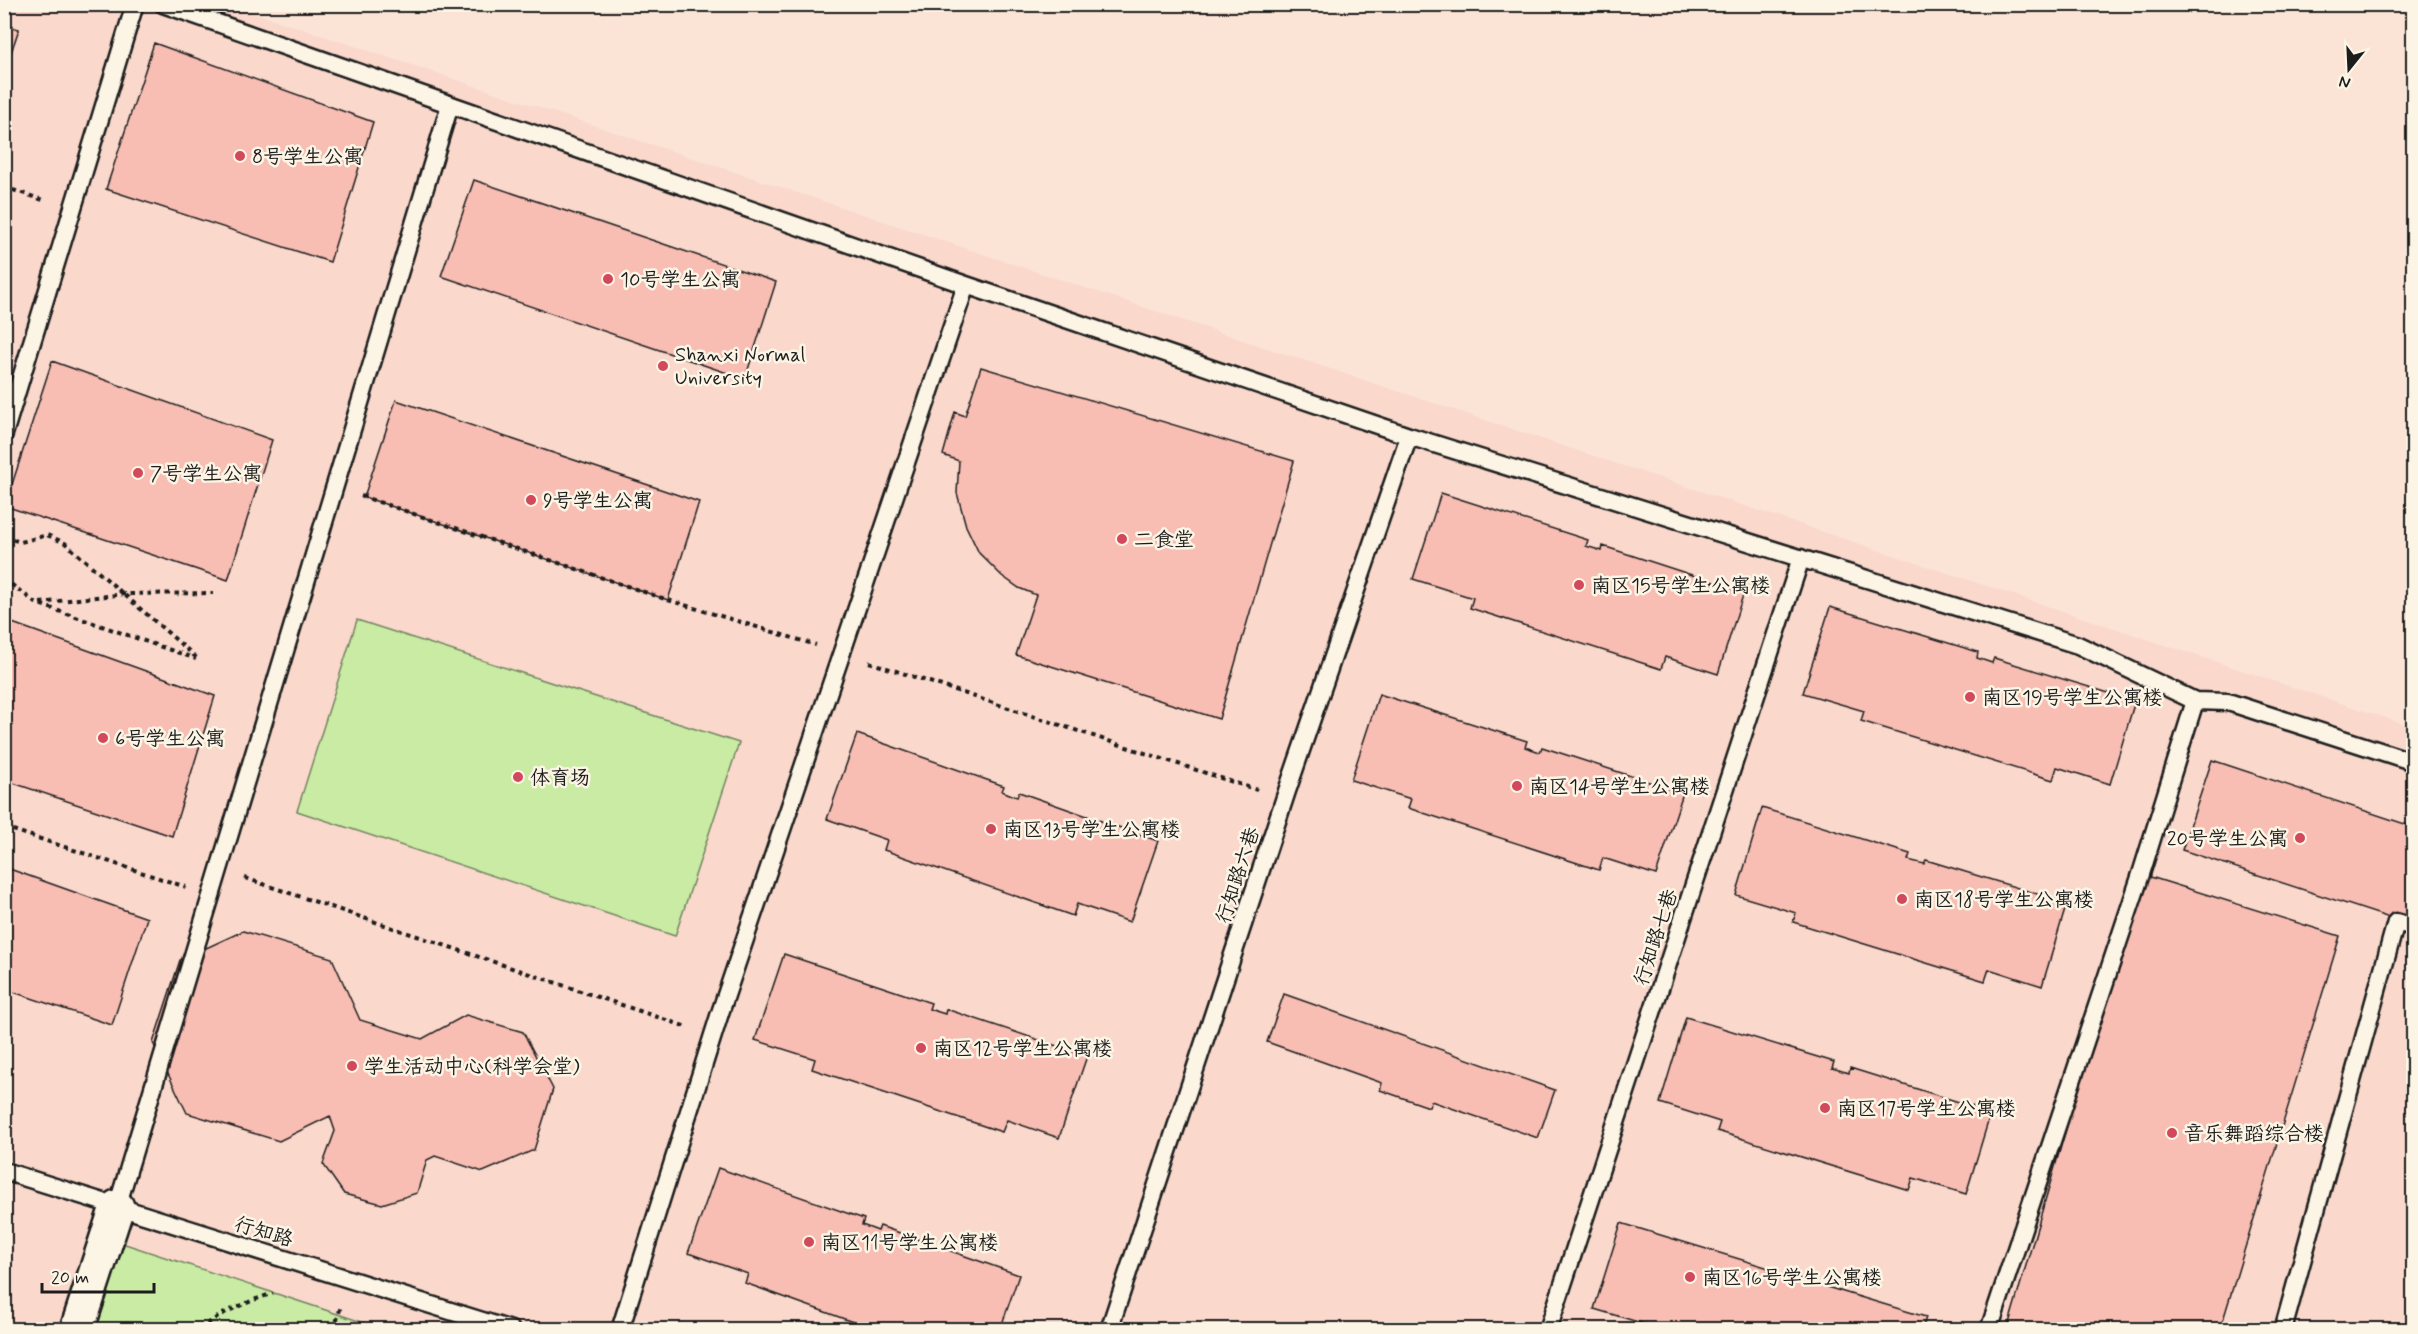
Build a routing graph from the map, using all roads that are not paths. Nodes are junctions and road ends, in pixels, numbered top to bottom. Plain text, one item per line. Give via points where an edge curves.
1 (135, 4) edge
2 (163, 4) edge
3 (450, 105) junction
4 (966, 285) junction
5 (4, 434) edge
6 (1409, 436) junction
7 (1801, 558) junction
8 (2195, 700) junction
9 (2414, 762) edge
10 (2414, 927) edge
11 (4, 1171) edge
12 (117, 1207) junction
13 (77, 1329) edge
14 (511, 1329) edge
15 (620, 1329) edge
16 (1109, 1329) edge
17 (1548, 1329) edge
18 (1989, 1329) edge
19 (2283, 1329) edge

1 - 5 lane
2 - 3 lane
3 - 4 lane
3 - 12 lane
4 - 6 lane
4 - 15 lane via 713,1036
6 - 7 lane
6 - 16 lane, 行知路六巷
7 - 8 lane via 2078,645
7 - 17 lane, 行知路七巷
8 - 9 lane via 2228,702
8 - 18 lane
10 - 19 lane via 2396,922
11 - 12 lane, 行知路
12 - 13 street
12 - 14 lane, 行知路

